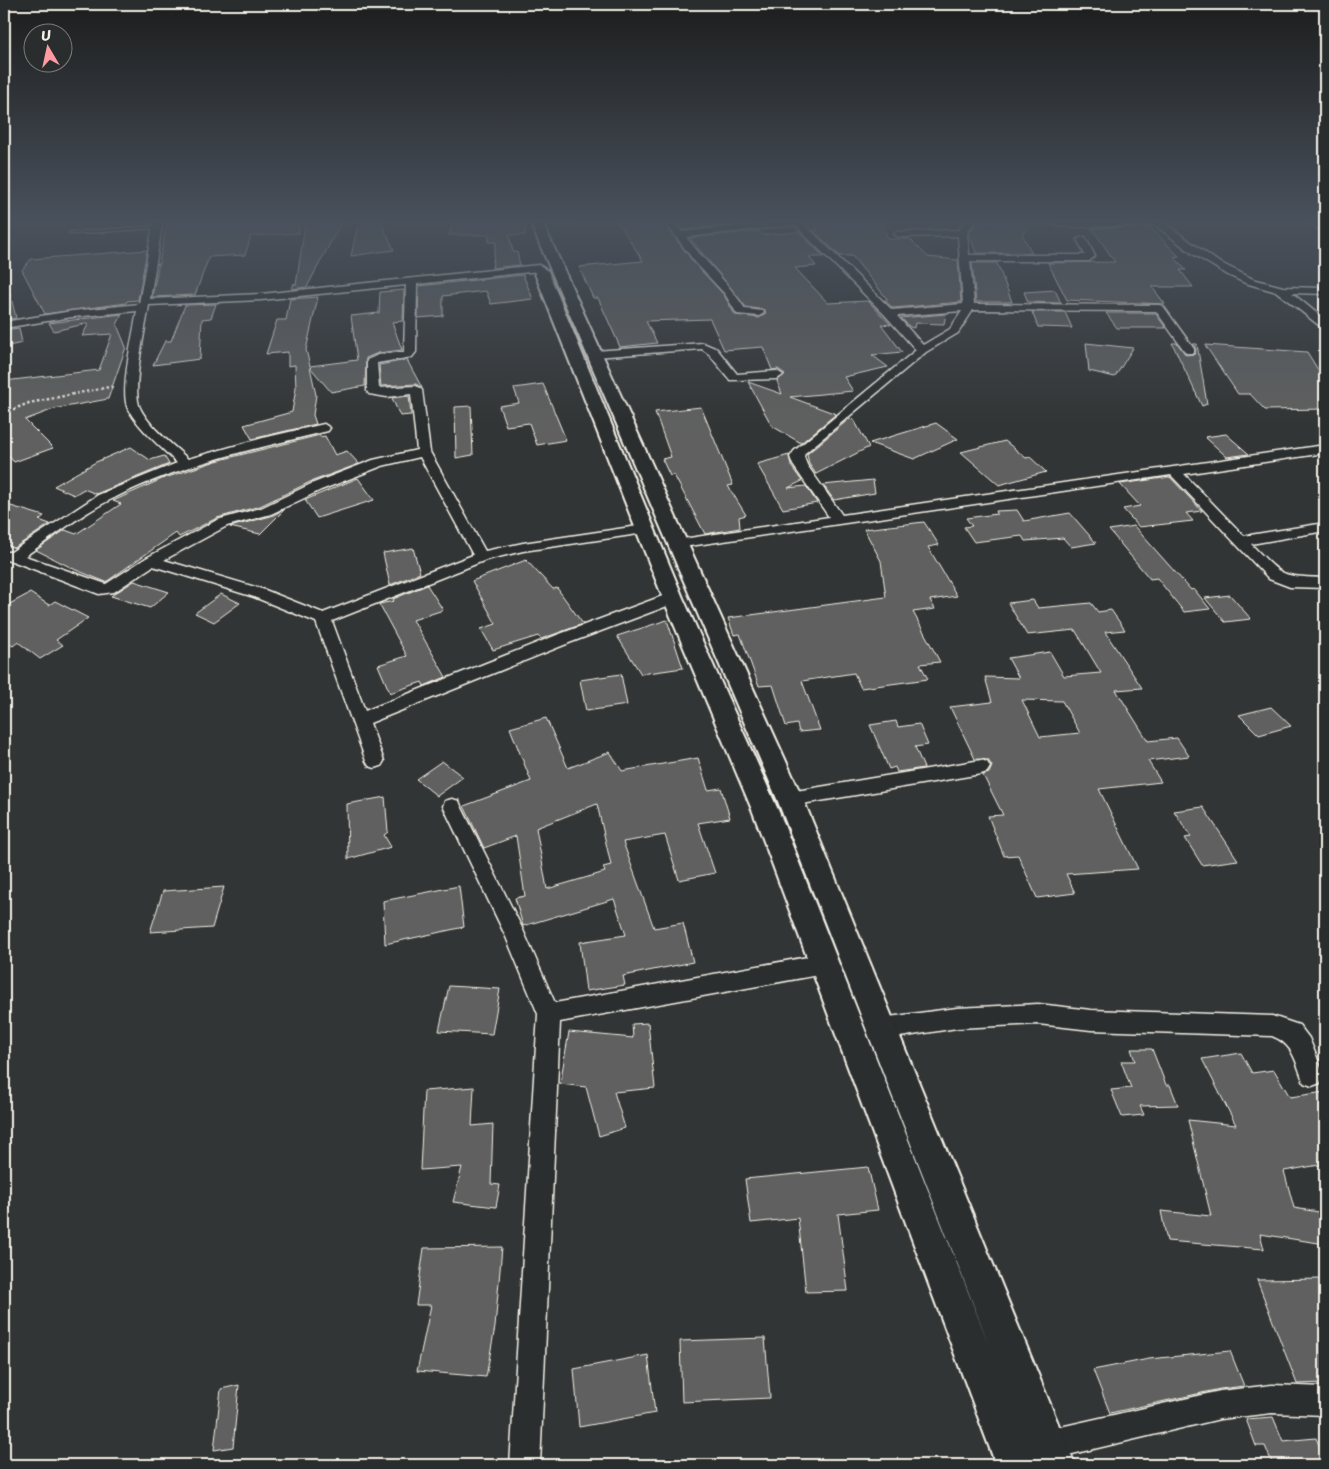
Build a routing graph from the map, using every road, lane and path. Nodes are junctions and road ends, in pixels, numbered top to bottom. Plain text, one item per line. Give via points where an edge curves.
1 (147, 288) edge
2 (354, 288) edge
3 (413, 288) edge
4 (547, 288) edge
5 (563, 288) edge
6 (726, 288) edge
7 (863, 288) edge
8 (968, 288) edge
9 (1274, 288) edge
10 (1281, 290) junction
11 (1325, 291) edge
12 (144, 305) junction
13 (970, 308) junction
14 (759, 313) dead end
15 (889, 313) junction
16 (4, 325) edge
17 (1325, 325) edge
18 (922, 350) junction
19 (1190, 351) dead end
20 (595, 354) junction
21 (777, 375) dead end
22 (131, 382) junction
23 (4, 413) edge
24 (324, 428) dead end
25 (1325, 449) edge
26 (424, 452) junction
27 (185, 464) junction
28 (1174, 471) junction
29 (838, 520) junction
30 (1325, 527) edge
31 (645, 529) junction
32 (1240, 541) junction
33 (676, 544) junction
34 (9, 556) edge
35 (481, 557) junction
36 (151, 561) junction
37 (1325, 583) edge
38 (673, 598) junction
39 (323, 619) junction
40 (361, 720) junction
41 (374, 760) dead end
42 (981, 767) dead end
43 (790, 799) junction
44 (452, 806) dead end
45 (824, 964) junction
46 (549, 1014) junction
47 (880, 1029) junction
48 (1312, 1075) dead end
49 (1325, 1401) edge
50 (1051, 1455) edge
51 (525, 1465) edge
52 (1016, 1465) edge

1 - 12 street
2 - 12 street
3 - 26 street via 410,352 370,362 373,391 416,390
4 - 31 street
5 - 20 street
6 - 14 street via 740,312
7 - 15 street
8 - 13 street
9 - 10 street
10 - 11 street
10 - 17 street
12 - 16 street
12 - 22 street
13 - 15 street
13 - 18 street via 954,331
13 - 19 street via 1159,308
15 - 18 street
18 - 29 street via 800,451 797,457
20 - 21 street via 703,346 714,351 734,378
20 - 33 street
22 - 23 path via 29,402
22 - 27 street via 133,407 145,425
24 - 27 street via 264,440
25 - 28 street
26 - 35 street
26 - 36 street via 378,464 316,487 266,511 222,523
27 - 34 street via 102,499
28 - 29 street
28 - 32 street
29 - 33 street
30 - 32 street
31 - 35 street via 523,547
31 - 38 street
32 - 37 street via 1280,580
33 - 43 street
34 - 36 street via 99,589 109,589
35 - 39 street
36 - 39 street via 224,581 297,606
38 - 40 street
38 - 45 street via 766,812
39 - 40 street
40 - 41 street
42 - 43 street
43 - 47 street
44 - 46 street via 516,936
45 - 46 street
45 - 52 street
46 - 51 street
47 - 48 street via 957,1018 1038,1014 1091,1020 1272,1026 1291,1032 1301,1046
47 - 50 street
49 - 50 street via 1272,1400 1220,1405

